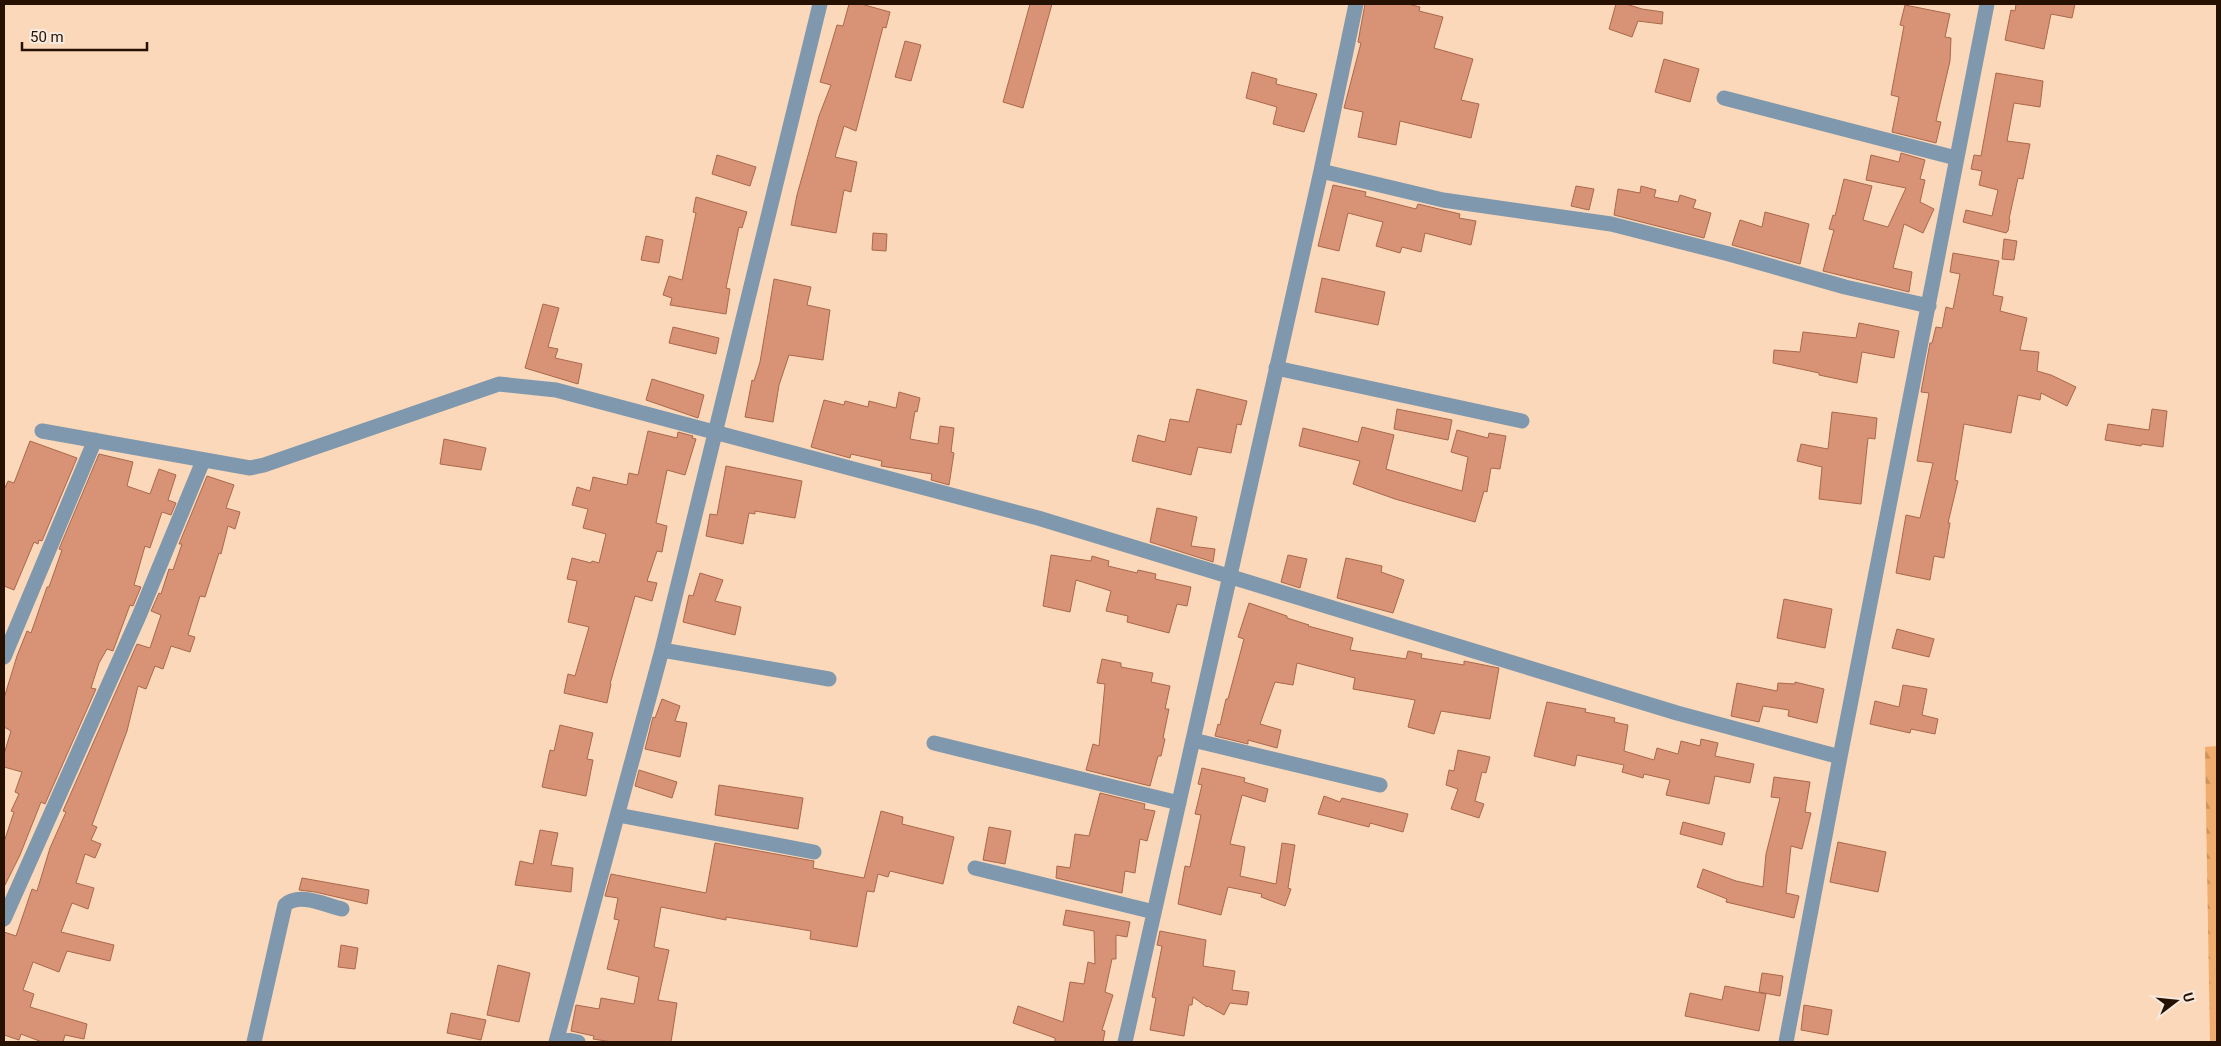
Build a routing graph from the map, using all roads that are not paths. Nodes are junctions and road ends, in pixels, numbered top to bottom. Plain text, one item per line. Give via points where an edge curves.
1 (820, 4) edge
2 (1356, 4) edge
3 (1987, 4) edge
4 (1724, 98) dead end
5 (1956, 158) junction
6 (1321, 171) junction
7 (1929, 306) junction
8 (1276, 368) junction
9 (1522, 421) dead end
10 (42, 431) dead end
11 (715, 431) junction
12 (95, 440) junction
13 (203, 461) junction
14 (1230, 578) junction
15 (662, 650) junction
16 (4, 657) edge
17 (829, 679) dead end
18 (1193, 740) junction
19 (934, 743) dead end
20 (1840, 756) junction
21 (1380, 785) dead end
22 (1179, 803) junction
23 (618, 816) junction
24 (814, 852) dead end
25 (974, 868) dead end
26 (342, 909) dead end
27 (1154, 912) junction
28 (4, 920) edge
29 (557, 1040) edge
30 (254, 1042) edge
31 (578, 1042) edge
32 (1125, 1042) edge
33 (1786, 1042) edge

1 - 11 street
2 - 6 street
3 - 5 street
4 - 5 street
5 - 7 street
6 - 7 street via 1443,200 1611,224 1845,287
6 - 8 street
7 - 20 street
8 - 9 street
8 - 14 street
10 - 12 street
11 - 13 street via 556,390 500,384 264,465 250,468
11 - 14 street via 1038,518
11 - 15 street
12 - 13 street
12 - 16 street
13 - 28 street via 135,625
14 - 18 street
14 - 20 street via 1677,713
15 - 17 street
15 - 23 street
18 - 21 street
18 - 22 street
19 - 22 street
20 - 33 street
22 - 27 street
23 - 24 street
23 - 29 street
25 - 27 street
26 - 30 street via 298,898 285,905
27 - 32 street
29 - 31 street

